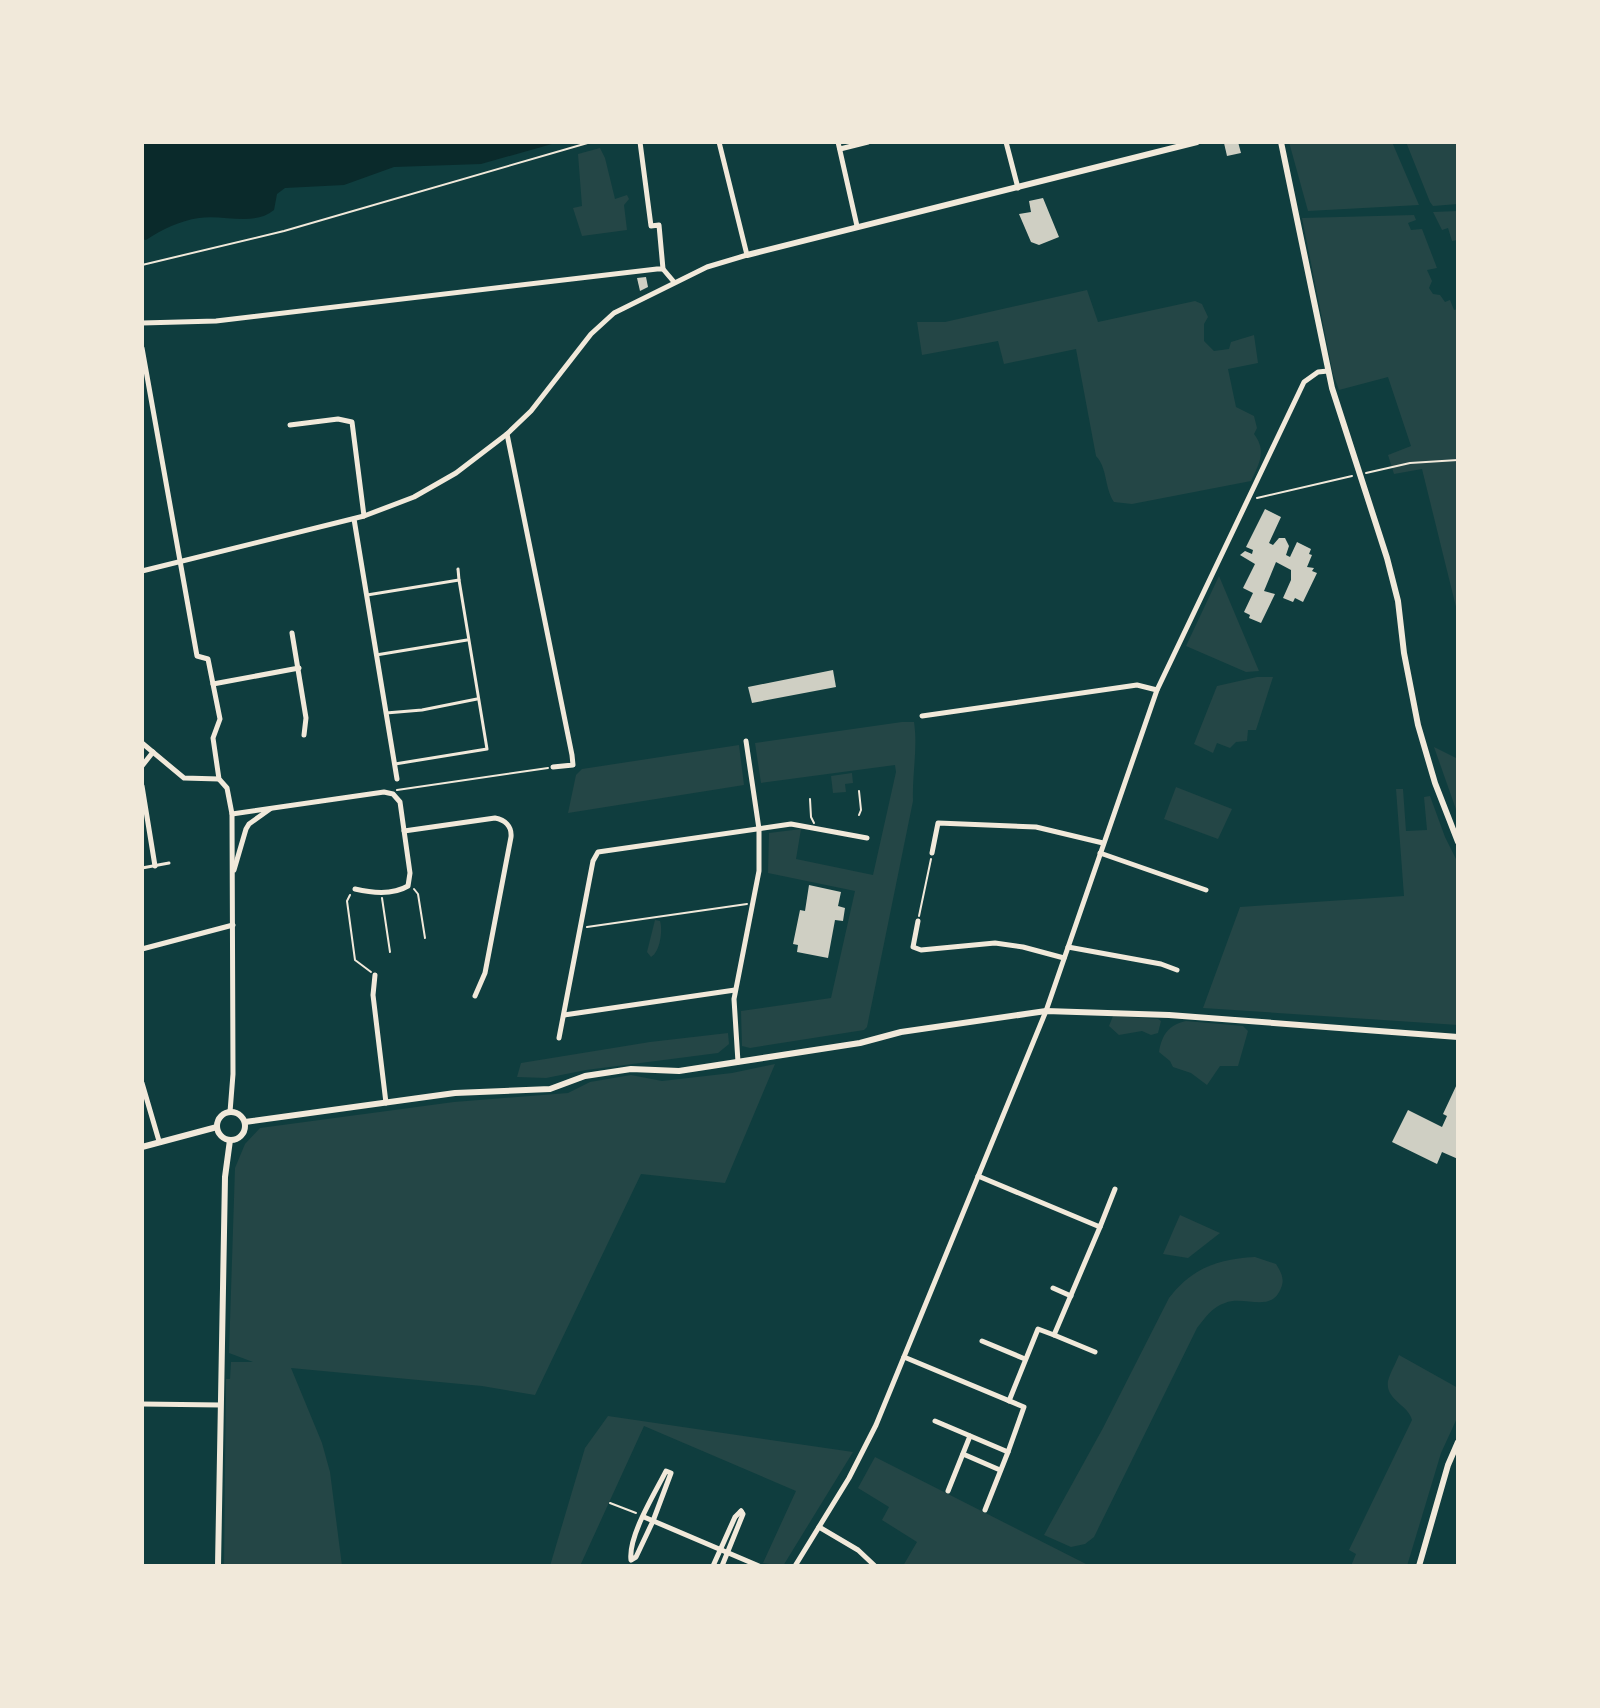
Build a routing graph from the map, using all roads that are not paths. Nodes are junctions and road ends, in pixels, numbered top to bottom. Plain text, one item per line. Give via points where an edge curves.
1 (640, 142) edge
2 (719, 142) edge
3 (868, 142) edge
4 (1006, 142) edge
5 (1197, 142) edge
6 (1281, 142) edge
7 (839, 145) edge
8 (1018, 188) junction
9 (857, 226) junction
10 (747, 255) junction
11 (663, 269) junction
12 (674, 282) junction
13 (142, 323) edge
14 (142, 348) edge
15 (1328, 371) junction
16 (290, 425) dead end
17 (507, 434) junction
18 (364, 516) junction
19 (354, 519) junction
20 (181, 562) junction
21 (458, 569) dead end
22 (142, 571) edge
23 (459, 580) junction
24 (367, 595) junction
25 (292, 633) dead end
26 (468, 640) junction
27 (376, 655) junction
28 (299, 668) junction
29 (213, 684) junction
30 (1157, 690) junction
31 (479, 699) junction
32 (386, 713) junction
33 (922, 716) dead end
34 (304, 735) dead end
35 (746, 741) dead end
36 (142, 743) edge
37 (153, 752) junction
38 (395, 764) junction
39 (142, 766) edge
40 (553, 767) road end
41 (219, 779) junction
42 (397, 779) dead end
43 (142, 786) edge
44 (271, 809) junction
45 (232, 814) junction
46 (759, 829) junction
47 (404, 831) junction
48 (867, 838) dead end
49 (1458, 842) edge
50 (1103, 843) junction
51 (932, 853) road end
52 (1100, 853) junction
53 (169, 863) dead end
54 (155, 866) junction
55 (142, 868) edge
56 (233, 875) junction
57 (355, 889) road end
58 (1206, 890) dead end
59 (918, 921) road end
60 (233, 925) junction
61 (1068, 947) junction
62 (142, 949) edge
63 (1064, 958) junction
64 (1177, 970) dead end
65 (375, 975) road end
66 (735, 990) junction
67 (475, 996) dead end
68 (1046, 1011) junction
69 (564, 1015) junction
70 (1458, 1037) edge
71 (559, 1038) dead end
72 (738, 1062) junction
73 (142, 1083) edge
74 (386, 1104) junction
75 (230, 1112) junction
76 (245, 1122) junction
77 (217, 1127) junction
78 (230, 1140) junction
79 (159, 1141) junction
80 (142, 1147) edge
81 (978, 1176) junction
82 (1115, 1189) dead end
83 (1100, 1227) junction
84 (1053, 1288) dead end
85 (1071, 1296) junction
86 (1054, 1335) junction
87 (982, 1341) dead end
88 (1095, 1352) dead end
89 (904, 1357) junction
90 (1025, 1359) junction
91 (1009, 1401) junction
92 (142, 1404) edge
93 (220, 1405) junction
94 (935, 1421) dead end
95 (970, 1436) junction
96 (1458, 1442) edge
97 (1008, 1452) junction
98 (963, 1454) junction
99 (1000, 1470) junction
100 (948, 1491) dead end
101 (985, 1510) dead end
102 (644, 1517) junction
103 (653, 1521) junction
104 (819, 1527) junction
105 (719, 1550) junction
106 (729, 1553) junction
107 (218, 1566) edge
108 (713, 1566) edge
109 (722, 1566) edge
110 (759, 1566) edge
111 (795, 1566) edge
112 (875, 1566) edge
113 (1419, 1566) edge

1 - 11 street via 651,226 659,225
2 - 10 street
3 - 7 street
4 - 8 street
5 - 8 street
6 - 15 street
7 - 9 street
8 - 9 street
9 - 10 street
10 - 12 street
11 - 12 street
11 - 13 street via 216,321
12 - 17 street via 605,319
14 - 20 street
15 - 30 street via 1304,382
15 - 49 street via 1393,580 1418,725
16 - 18 street via 352,422
17 - 18 street via 437,484
17 - 40 street via 573,765
18 - 19 street
19 - 20 street
19 - 24 street
20 - 22 street
20 - 29 street via 197,656 208,659
21 - 23 lane
23 - 24 lane
23 - 26 lane
24 - 27 street
25 - 28 street
26 - 27 lane
26 - 31 lane
27 - 32 street
28 - 29 street
28 - 34 street
29 - 41 street via 220,719 213,738
30 - 33 street via 1137,685
30 - 50 street
31 - 32 lane
31 - 38 lane via 487,749
32 - 38 street
35 - 46 street
36 - 37 street
37 - 39 street
37 - 41 street via 184,778
38 - 42 street
41 - 45 street via 227,788
43 - 54 street
44 - 45 street
44 - 47 street via 384,792 400,802
44 - 56 street via 246,829
45 - 56 street
46 - 48 street via 791,824
46 - 66 street via 759,871
46 - 69 street via 598,852
47 - 57 street via 408,886 381,892
47 - 67 street via 495,818 510,828 485,973
50 - 51 street via 1036,827 938,823
50 - 52 street
52 - 58 street
52 - 61 street
53 - 54 lane
54 - 55 lane
56 - 60 street
59 - 63 street via 913,947 921,950 995,943
60 - 62 street
60 - 75 street
61 - 63 street
61 - 64 street
63 - 68 street
65 - 74 street
66 - 69 street
66 - 72 street
68 - 70 street
68 - 72 street
68 - 81 street
69 - 71 street
72 - 74 street via 679,1071 631,1069 585,1076 550,1089 455,1093
73 - 79 street
74 - 76 street
75 - 76 street
75 - 77 street via 222,1115
76 - 78 street via 242,1136
77 - 78 street
77 - 79 street
78 - 93 street
79 - 80 street
81 - 83 street
81 - 89 street
82 - 83 street
83 - 85 street
84 - 85 street
85 - 86 street
86 - 88 street
86 - 90 street via 1038,1329
87 - 90 street
89 - 91 street
89 - 104 street via 864,1451
90 - 91 street
91 - 97 street via 1024,1407
92 - 93 street
93 - 107 street
94 - 95 street
95 - 97 street
95 - 98 street
96 - 113 street
97 - 99 street
98 - 99 street
98 - 100 street
99 - 101 street
102 - 103 street
102 - 103 street via 631,1560
102 - 103 street via 669,1471
103 - 105 street
104 - 111 street
104 - 112 street
105 - 106 street
105 - 106 street via 741,1511
105 - 108 street
106 - 109 street
106 - 110 street

